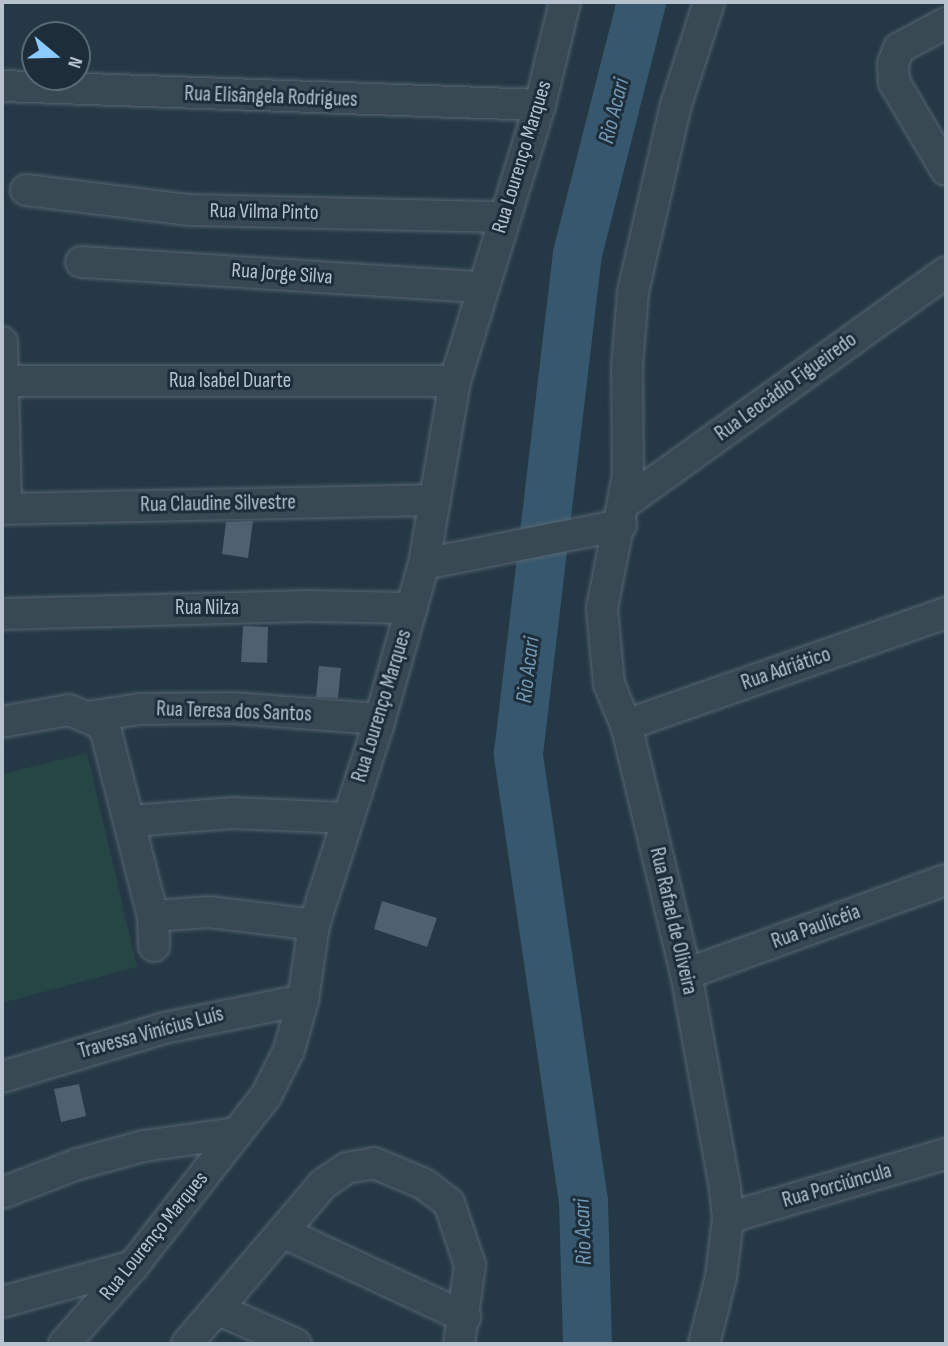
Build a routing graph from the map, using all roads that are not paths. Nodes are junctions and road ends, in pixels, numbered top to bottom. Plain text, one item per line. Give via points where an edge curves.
1 (565, 2) edge
2 (709, 2) edge
3 (946, 23) edge
4 (2, 86) edge
5 (540, 105) junction
6 (946, 170) edge
7 (26, 190) dead end
8 (504, 217) junction
9 (82, 262) dead end
10 (946, 272) edge
11 (482, 287) junction
12 (2, 342) edge
13 (4, 381) junction
14 (455, 382) junction
15 (434, 500) junction
16 (4, 509) edge
17 (623, 514) junction
18 (424, 564) junction
19 (412, 607) junction
20 (946, 613) edge
21 (2, 614) edge
22 (88, 717) junction
23 (380, 719) junction
24 (2, 722) edge
25 (626, 725) junction
26 (347, 818) junction
27 (131, 821) junction
28 (946, 880) edge
29 (153, 916) junction
30 (314, 925) junction
31 (154, 946) dead end
32 (687, 974) junction
33 (303, 1000) junction
34 (2, 1077) edge
35 (237, 1133) junction
36 (946, 1154) edge
37 (2, 1193) edge
38 (728, 1218) junction
39 (282, 1232) junction
40 (133, 1266) junction
41 (2, 1302) edge
42 (217, 1309) junction
43 (462, 1331) edge
44 (64, 1344) edge
45 (187, 1344) edge
46 (296, 1344) edge
47 (704, 1344) edge

1 - 5 street, Rua Lourenço Marques
2 - 17 street, Rua Rafael de Oliveira via 676,104 634,292
3 - 6 street via 900,48 893,64 894,82
4 - 5 street, Rua Elisângela Rodrigues
5 - 8 street, Rua Lourenço Marques
7 - 8 street, Rua Vilma Pinto via 190,210
8 - 11 street, Rua Lourenço Marques
9 - 11 street, Rua Jorge Silva
10 - 17 street, Rua Leocádio Figueiredo
11 - 14 street, Rua Lourenço Marques
12 - 13 street
13 - 14 street, Rua Isabel Duarte
13 - 16 street
14 - 15 street, Rua Lourenço Marques
15 - 16 street, Rua Claudine Silvestre
15 - 18 street, Rua Lourenço Marques
17 - 18 street via 590,529
17 - 25 street, Rua Rafael de Oliveira via 602,608 602,645 609,684
18 - 19 street, Rua Lourenço Marques
19 - 21 street, Rua Nilza
19 - 23 street, Rua Lourenço Marques
20 - 25 street, Rua Adriático
22 - 23 street, Rua Teresa dos Santos via 139,709 233,708
22 - 24 street, Rua Teresa dos Santos via 69,710
22 - 27 street via 106,732
23 - 26 street, Rua Lourenço Marques
25 - 32 street, Rua Rafael de Oliveira
26 - 27 street via 233,813
26 - 30 street, Rua Lourenço Marques
27 - 29 street
28 - 32 street, Rua Paulicéia
29 - 30 street via 210,912
29 - 31 street
30 - 33 street, Rua Lourenço Marques
32 - 38 street, Rua Rafael de Oliveira
33 - 34 street, Travessa Vinícius Luís via 164,1028
33 - 35 street, Rua Lourenço Marques via 289,1050 266,1096
35 - 37 street via 144,1146 78,1164
35 - 40 street, Rua Lourenço Marques
36 - 38 street, Rua Porciúncula
38 - 47 street, Rua Rafael de Oliveira via 721,1277
39 - 42 street
39 - 43 street
39 - 43 street via 323,1184 347,1168 374,1163 402,1172 449,1203 461,1229 470,1265
40 - 41 street
40 - 44 street, Rua Lourenço Marques
42 - 45 street
42 - 46 street

